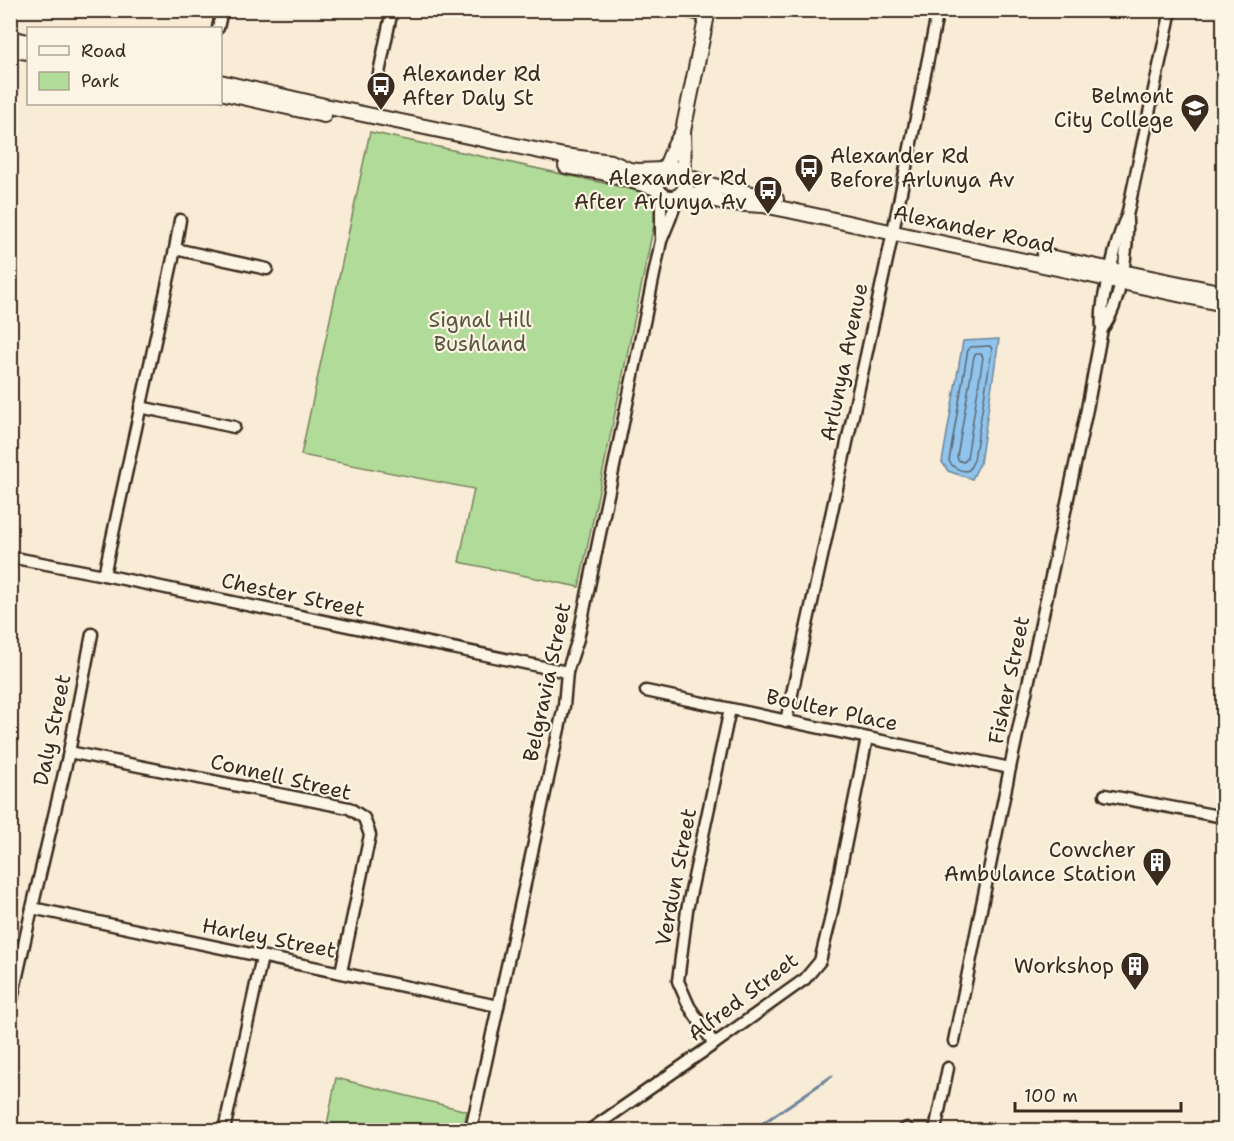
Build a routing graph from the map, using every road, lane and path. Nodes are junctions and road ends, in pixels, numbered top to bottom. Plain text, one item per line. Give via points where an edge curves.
1 (222, 10) edge
2 (392, 10) edge
3 (681, 10) edge
4 (938, 10) edge
5 (1171, 10) edge
6 (708, 14) edge
7 (218, 27) edge
8 (10, 38) edge
9 (27, 42) edge
10 (10, 49) edge
11 (27, 52) edge
12 (378, 78) dead end
13 (222, 82) edge
14 (222, 92) edge
15 (683, 131) junction
16 (664, 169) junction
17 (684, 175) junction
18 (659, 191) junction
19 (679, 196) junction
20 (180, 220) dead end
21 (893, 228) junction
22 (661, 241) junction
23 (175, 249) junction
24 (267, 269) dead end
25 (1115, 276) junction
26 (1224, 293) edge
27 (1224, 304) edge
28 (140, 407) junction
29 (234, 427) dead end
30 (10, 556) edge
31 (104, 575) junction
32 (92, 634) dead end
33 (567, 672) junction
34 (646, 691) dead end
35 (730, 709) junction
36 (786, 721) junction
37 (867, 738) junction
38 (69, 752) junction
39 (1010, 768) junction
40 (1105, 795) dead end
41 (1224, 817) edge
42 (32, 908) junction
43 (262, 957) junction
44 (341, 972) junction
45 (498, 1006) junction
46 (10, 1008) edge
47 (954, 1041) dead end
48 (714, 1044) junction
49 (948, 1068) dead end
50 (224, 1131) edge
51 (471, 1131) edge
52 (590, 1131) edge
53 (935, 1131) edge

1 - 7 street
2 - 12 street
3 - 6 street
4 - 21 street, Arlunya Avenue
5 - 25 street, Fisher Street via 1127,216 1119,233
6 - 15 main road
8 - 9 main road
10 - 11 main road
13 - 16 main road via 564,156 611,162 629,170
14 - 18 main road via 602,172
15 - 16 main road
15 - 17 main road
16 - 17 main road via 675,168
16 - 18 main road via 657,178
17 - 19 main road via 686,188
17 - 21 main road, Alexander Road via 714,186
18 - 19 main road via 668,198
18 - 22 street, Belgravia Street
19 - 21 main road, Alexander Road via 704,194 721,202
19 - 22 street, Belgravia Street
20 - 23 street
21 - 25 main road, Alexander Road
21 - 36 street, Arlunya Avenue
22 - 33 street, Belgravia Street via 578,639
23 - 24 street
23 - 28 street
25 - 26 main road, Alexander Road
25 - 27 main road, Alexander Road
25 - 39 street, Fisher Street via 1110,319 1102,328
28 - 29 street
28 - 31 street
30 - 31 street, Chester Street
31 - 33 street, Chester Street
32 - 38 street, Daly Street
33 - 45 street, Belgravia Street via 564,706
34 - 35 street, Boulter Place
35 - 36 street, Boulter Place
35 - 48 street, Verdun Street via 687,910 678,981
36 - 37 street, Boulter Place
37 - 39 street, Boulter Place
37 - 48 street, Alfred Street via 820,961 805,979
38 - 42 street, Daly Street
38 - 44 street, Connell Street via 349,808 364,818 370,835
39 - 47 street, Fisher Street
40 - 41 street
42 - 43 street, Harley Street
42 - 46 street, Daly Street
43 - 44 street, Harley Street
43 - 50 street
44 - 45 street, Harley Street
45 - 51 street, Belgravia Street
48 - 52 street, Alfred Street
49 - 53 street

